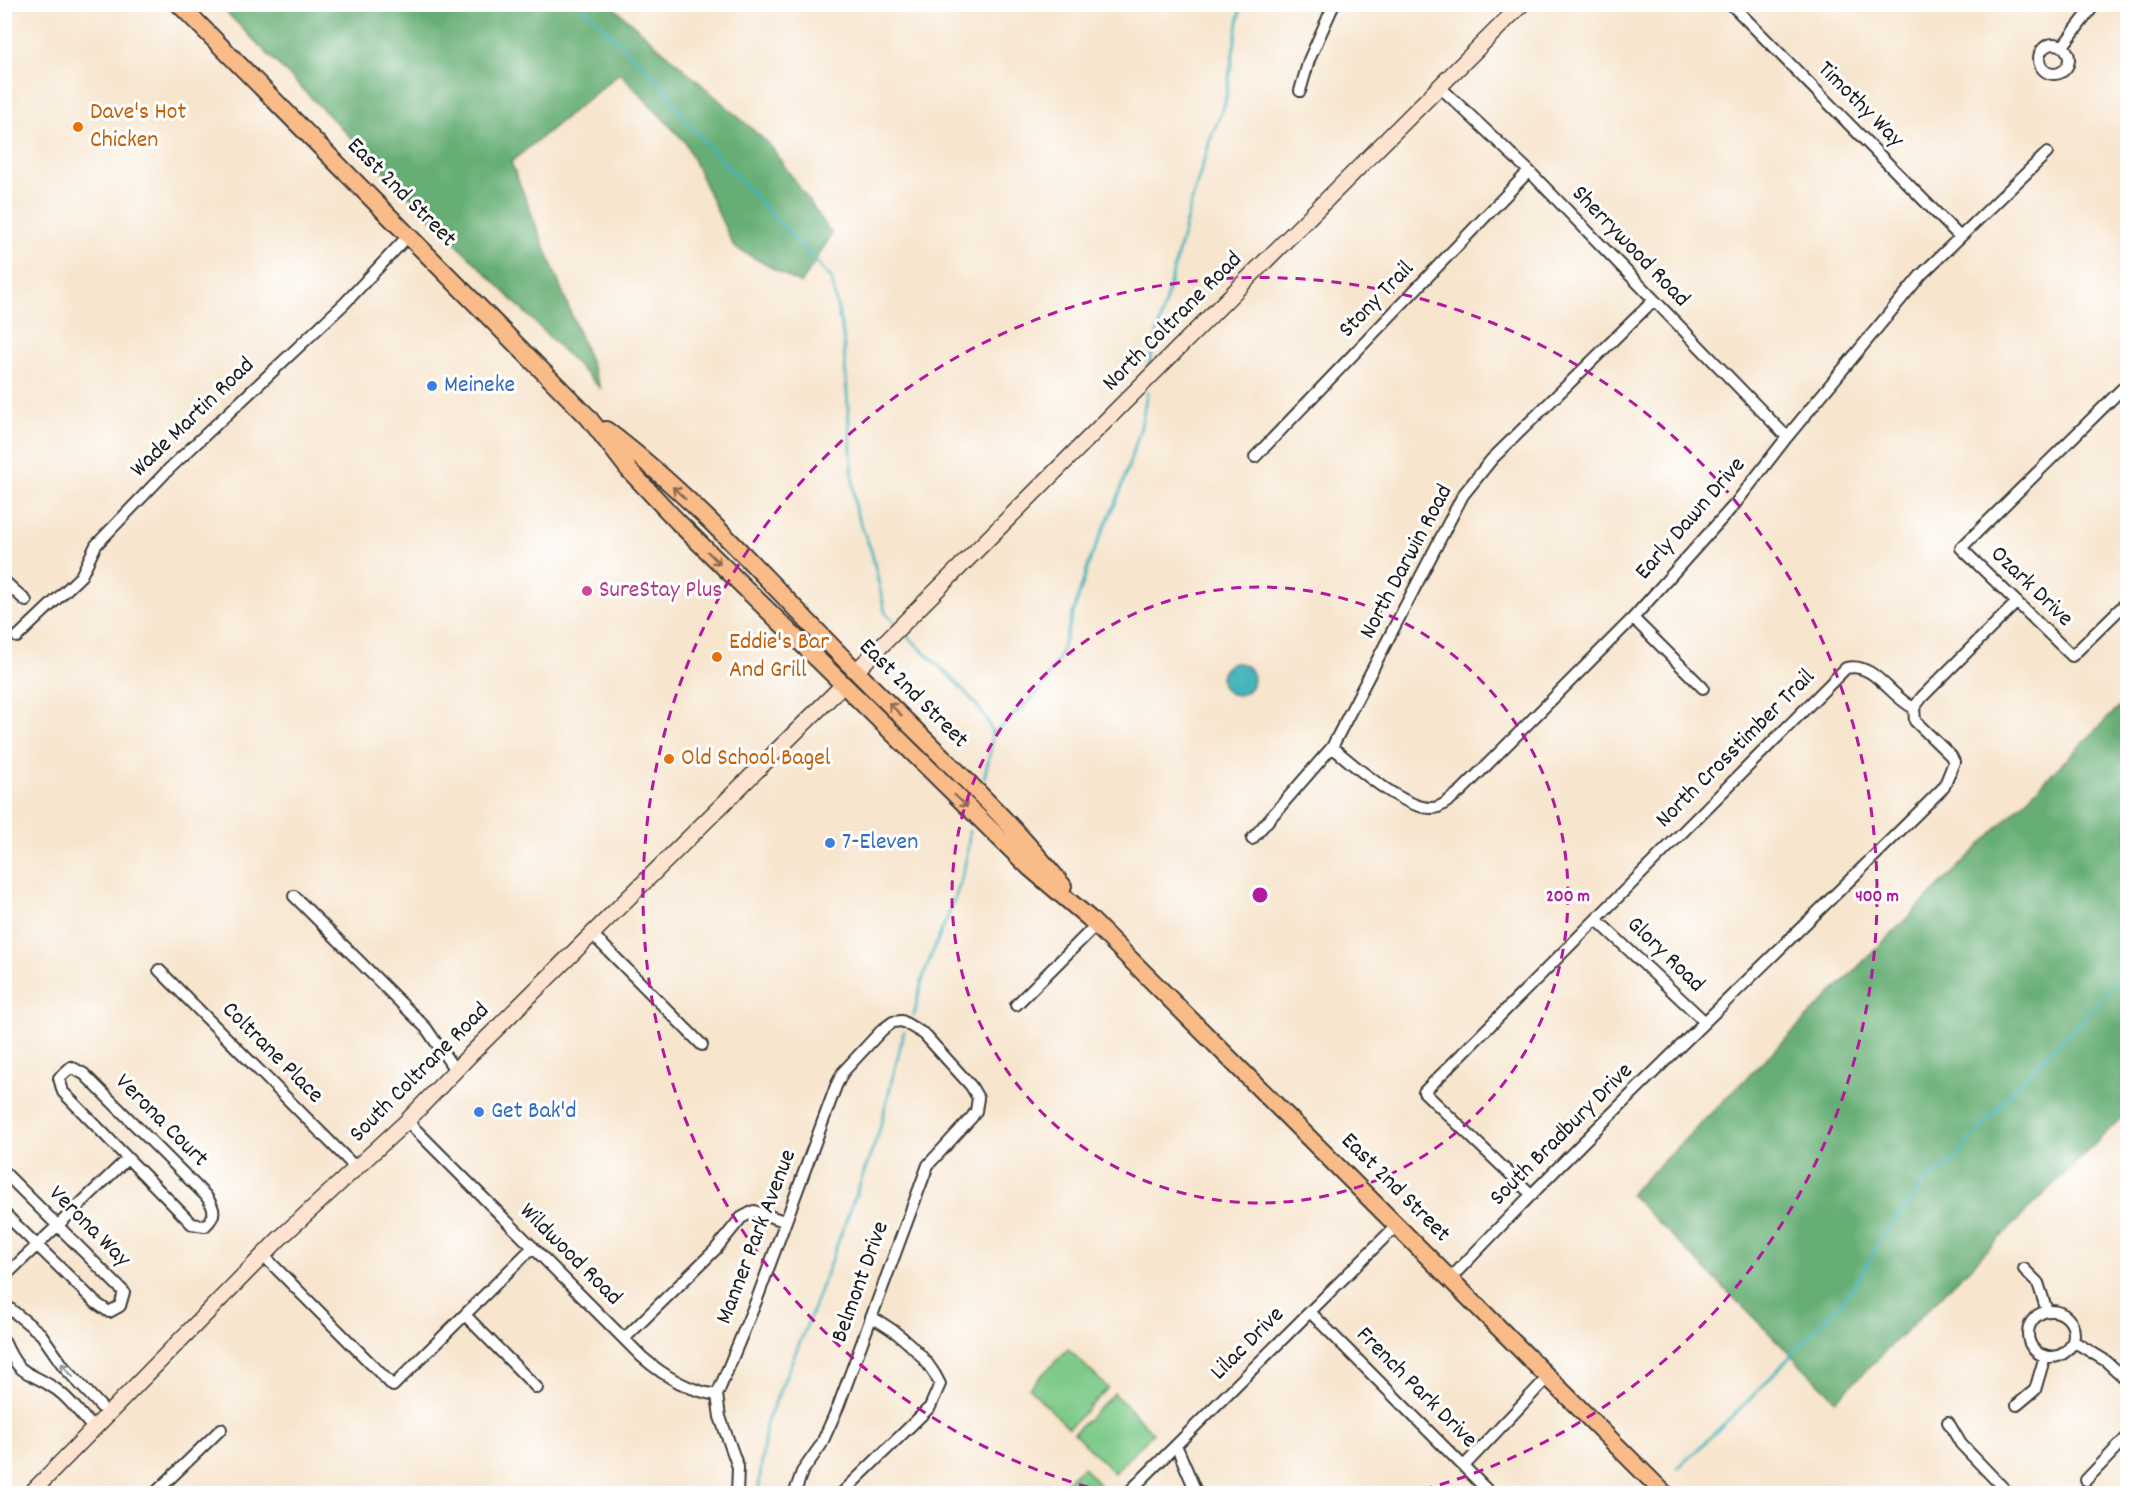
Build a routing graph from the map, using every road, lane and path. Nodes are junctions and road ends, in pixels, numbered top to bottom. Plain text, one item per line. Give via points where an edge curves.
1 (179, 4) edge
2 (1334, 4) edge
3 (1522, 4) edge
4 (1731, 4) edge
5 (2095, 4) edge
6 (2063, 46) dead end
7 (1441, 88) junction
8 (1300, 91) dead end
9 (2047, 153) dead end
10 (1529, 171) junction
11 (409, 235) junction
12 (1959, 236) junction
13 (1653, 301) junction
14 (2127, 383) edge
15 (588, 417) junction
16 (1787, 436) junction
17 (1255, 457) dead end
18 (678, 522) junction
19 (737, 551) junction
20 (4, 581) edge
21 (26, 601) dead end
22 (2127, 601) edge
23 (2017, 602) junction
24 (1633, 618) junction
25 (16, 637) dead end
26 (856, 671) junction
27 (843, 686) junction
28 (1703, 688) dead end
29 (1914, 708) junction
30 (1332, 747) junction
31 (1252, 839) dead end
32 (294, 896) dead end
33 (1597, 920) junction
34 (1093, 921) junction
35 (592, 934) junction
36 (159, 970) dead end
37 (1016, 1005) dead end
38 (1704, 1021) junction
39 (702, 1045) dead end
40 (455, 1070) junction
41 (978, 1098) joint
42 (407, 1121) junction
43 (127, 1159) junction
44 (355, 1167) junction
45 (4, 1172) edge
46 (1532, 1195) junction
47 (4, 1213) edge
48 (784, 1221) junction
49 (58, 1225) junction
50 (1397, 1225) junction
51 (37, 1245) junction
52 (533, 1247) junction
53 (263, 1255) junction
54 (2024, 1269) dead end
55 (4, 1277) edge
56 (1451, 1278) junction
57 (4, 1304) edge
58 (2047, 1311) junction
59 (1310, 1312) junction
60 (465, 1315) junction
61 (871, 1317) junction
62 (624, 1339) junction
63 (4, 1341) edge
64 (2073, 1341) junction
65 (2045, 1356) junction
66 (1549, 1376) junction
67 (2127, 1381) edge
68 (537, 1388) dead end
69 (717, 1395) junction
70 (2017, 1405) dead end
71 (108, 1413) junction
72 (1948, 1422) dead end
73 (93, 1428) junction
74 (221, 1429) dead end
75 (2127, 1436) edge
76 (1176, 1445) junction
77 (1464, 1466) junction
78 (2086, 1480) dead end
79 (796, 1491) edge
80 (30, 1494) edge
81 (154, 1494) edge
82 (737, 1494) edge
83 (840, 1494) edge
84 (1127, 1494) edge
85 (1197, 1494) edge
86 (1491, 1494) edge
87 (1665, 1494) edge
88 (2009, 1494) edge

1 - 11 main road, East 2nd Street
2 - 8 street
3 - 7 main road, North Coltrane Road
4 - 12 street, Timothy Way
5 - 6 street
7 - 10 street, Sherrywood Road
7 - 26 main road, North Coltrane Road
9 - 12 street, Early Dawn Drive
10 - 13 street, Sherrywood Road
10 - 17 street, Stony Trail
11 - 15 main road, East 2nd Street
11 - 25 street, Wade Martin Road via 345,303 153,486 96,545 81,576
12 - 16 street, Early Dawn Drive
13 - 16 street, Sherrywood Road
13 - 30 street, North Darwin Road via 1492,459 1463,495
14 - 23 street, Ozark Drive via 1961,548
15 - 18 main road, East 2nd Street via 629,470
19 -> 15 main road, East 2nd Street via 641,457
16 - 24 street, Early Dawn Drive via 1735,504
18 - 19 main road via 688,520
18 -> 27 main road, East 2nd Street
19 - 26 main road, East 2nd Street
20 - 21 street
22 - 23 street, Ozark Drive via 2072,656
23 - 29 street
24 - 28 street
24 - 30 street, Early Dawn Drive via 1461,791 1436,808 1422,807 1388,790
26 - 27 main road
34 -> 26 main road, East 2nd Street via 1012,828
27 -> 34 main road, East 2nd Street via 1030,868
27 - 35 main road, South Coltrane Road
29 - 33 street, North Crosstimber Trail via 1902,703 1866,669 1846,668
29 - 38 street, South Bradbury Drive via 1915,721 1954,762 1944,787
30 - 31 street, North Darwin Road
32 - 40 street via 426,1028
33 - 38 street, Glory Road
33 - 46 street, North Crosstimber Trail via 1424,1092
34 - 37 street
34 - 50 main road, East 2nd Street
35 - 39 street
35 - 40 main road, South Coltrane Road
36 - 44 street, Coltrane Place
38 - 46 street, South Bradbury Drive
40 - 42 main road, South Coltrane Road
41 - 48 street, Manner Park Avenue via 924,1034 902,1021 893,1022 843,1072
41 - 61 street, Belmont Drive via 972,1117 928,1166
42 - 44 main road, South Coltrane Road
42 - 52 street, Wildwood Road
43 - 43 street, Verona Court via 192,1224 205,1226 212,1220 214,1209 206,1196 84,1074 71,1067 60,1078 63,1092
43 - 49 street
44 - 53 main road, South Coltrane Road
45 - 49 street, Verona Way
46 - 56 street, South Bradbury Drive
47 - 51 street, Verona Way
48 - 62 street via 754,1211 741,1218 715,1250
48 - 69 street, Manner Park Avenue
49 - 51 street
49 - 51 street, Verona Way via 124,1292 117,1309 109,1312 96,1303
50 - 56 main road, East 2nd Street
50 - 59 street, Lilac Drive
51 - 55 street
52 - 60 street
52 - 62 street, Wildwood Road
53 - 60 street via 393,1386
53 - 71 main road, South Coltrane Road
54 - 58 street via 2038,1282
56 - 66 main road, East 2nd Street
71 -> 57 street via 64,1367 41,1334
58 - 64 street via 2069,1318 2074,1329
58 - 65 street via 2032,1321 2028,1332 2031,1344
59 - 76 street, Lilac Drive
59 - 77 street, French Park Drive
60 - 68 street
61 - 79 street, Belmont Drive via 825,1436 802,1472
61 - 83 street via 893,1329 934,1371 940,1384 930,1407
62 - 69 street, Wildwood Road via 653,1367 696,1392
63 - 73 street via 25,1373 56,1389
64 - 65 street via 2062,1354
64 - 67 street via 2106,1361
65 - 70 street via 2036,1390
66 - 77 street
66 - 87 main road, East 2nd Street
69 - 82 street via 720,1417 738,1467
71 - 73 main road, South Coltrane Road
72 - 88 street via 1961,1444
73 - 80 main road, South Coltrane Road
74 - 81 street
75 - 78 street
76 - 84 street, Lilac Drive
76 - 85 street
77 - 86 street, French Park Drive

